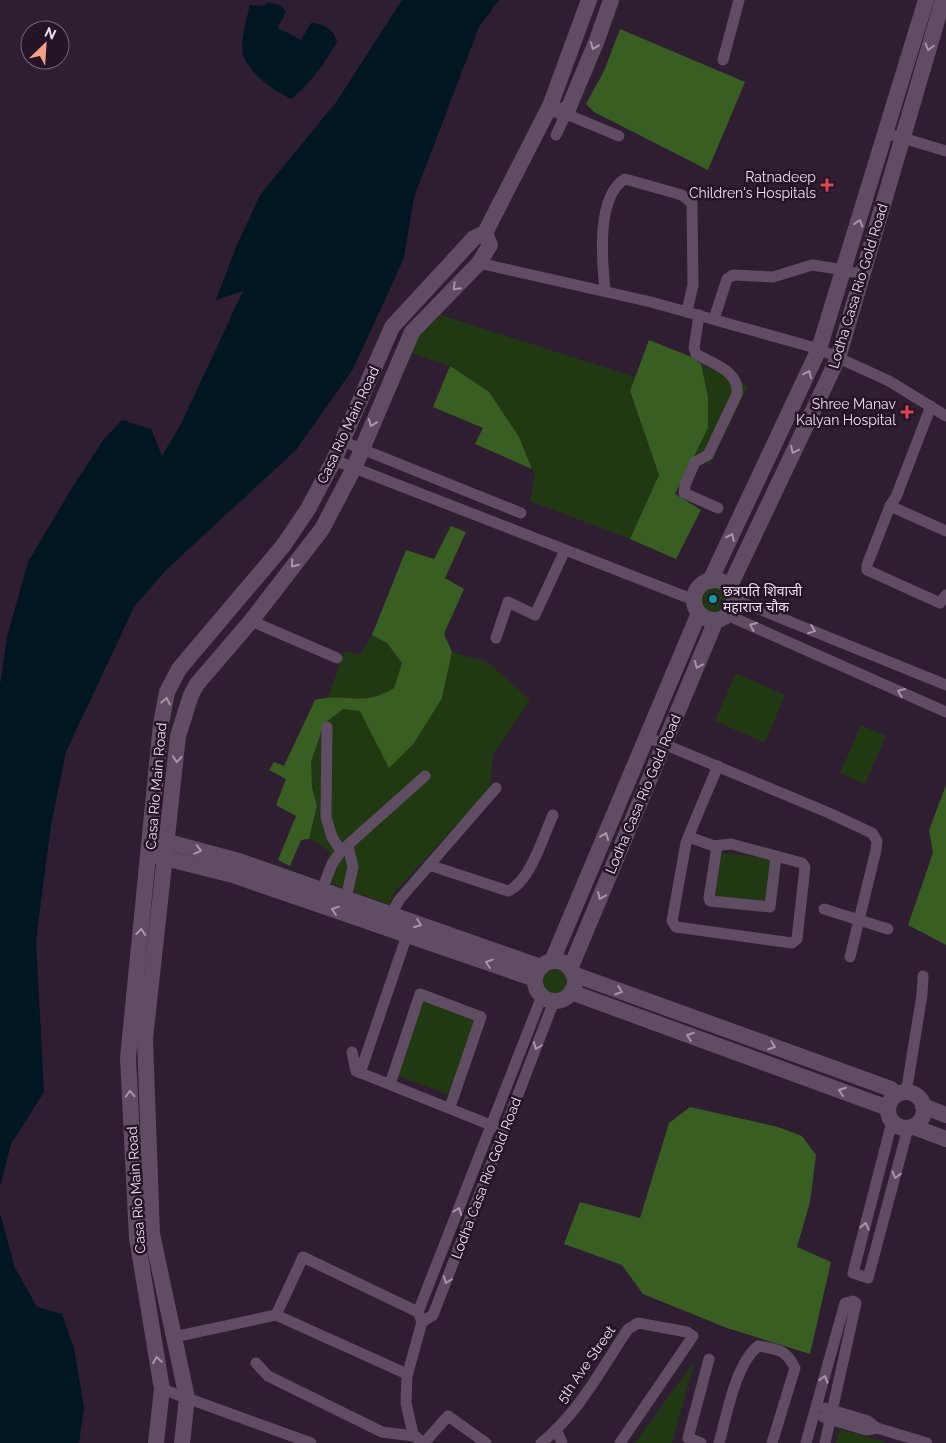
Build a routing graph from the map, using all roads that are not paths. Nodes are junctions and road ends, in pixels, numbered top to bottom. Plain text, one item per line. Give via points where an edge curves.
1 (589, 0) edge
2 (611, 0) edge
3 (740, 0) edge
4 (926, 0) edge
5 (943, 0) edge
6 (723, 60) dead end
7 (550, 106) junction
8 (566, 114) junction
9 (886, 133) junction
10 (556, 135) dead end
11 (619, 136) dead end
12 (903, 138) junction
13 (946, 151) edge
14 (485, 233) junction
15 (479, 263) junction
16 (845, 270) junction
17 (863, 275) junction
18 (605, 291) junction
19 (687, 311) junction
20 (699, 314) junction
21 (714, 319) junction
22 (819, 349) junction
23 (838, 358) junction
24 (931, 406) junction
25 (946, 416) edge
26 (342, 441) junction
27 (361, 450) junction
28 (334, 460) junction
29 (354, 468) junction
30 (890, 506) junction
31 (718, 508) dead end
32 (521, 513) dead end
33 (946, 531) edge
34 (564, 550) junction
35 (710, 581) junction
36 (732, 594) junction
37 (946, 596) edge
38 (696, 607) junction
39 (722, 618) junction
40 (251, 621) junction
41 (496, 638) dead end
42 (851, 645) junction
43 (338, 658) dead end
44 (842, 665) junction
45 (946, 685) edge
46 (945, 710) edge
47 (327, 727) dead end
48 (647, 737) junction
49 (664, 744) junction
50 (718, 766) junction
51 (425, 776) dead end
52 (496, 788) dead end
53 (553, 815) dead end
54 (689, 837) junction
55 (158, 839) junction
56 (717, 846) junction
57 (344, 848) junction
58 (158, 856) junction
59 (776, 856) junction
60 (429, 865) junction
61 (252, 874) junction
62 (322, 890) junction
63 (346, 898) junction
64 (824, 909) dead end
65 (369, 914) junction
66 (859, 919) junction
67 (388, 920) junction
68 (888, 929) dead end
69 (407, 935) junction
70 (850, 958) dead end
71 (542, 969) junction
72 (572, 971) junction
73 (923, 976) dead end
74 (571, 992) junction
75 (548, 999) junction
76 (352, 1052) dead end
77 (360, 1073) junction
78 (390, 1084) junction
79 (895, 1104) junction
80 (923, 1106) junction
81 (450, 1107) junction
82 (946, 1115) edge
83 (492, 1125) junction
84 (911, 1128) junction
85 (504, 1130) junction
86 (946, 1139) edge
87 (276, 1315) junction
88 (420, 1317) junction
89 (174, 1337) junction
90 (709, 1359) dead end
91 (256, 1363) dead end
92 (407, 1374) junction
93 (162, 1389) junction
94 (187, 1398) junction
95 (815, 1410) junction
96 (831, 1414) junction
97 (556, 1429) junction
98 (420, 1441) edge
99 (687, 1441) edge
100 (156, 1443) edge
101 (182, 1443) edge
102 (311, 1443) edge
103 (486, 1443) edge
104 (541, 1443) edge
105 (562, 1443) edge
106 (620, 1443) edge
107 (701, 1443) edge
108 (719, 1443) edge
109 (772, 1443) edge
110 (806, 1443) edge
111 (825, 1443) edge
112 (927, 1443) edge

1 - 7 street, Casa Rio Main Road
2 -> 8 street
3 - 6 street
4 - 9 street, Lodha Casa Rio Gold Road
5 -> 12 street, Lodha Casa Rio Gold Road
7 - 8 street
7 - 14 street, Casa Rio Main Road
8 - 10 street
8 - 11 street
9 - 12 street
16 -> 9 street, Lodha Casa Rio Gold Road
12 - 13 street
12 - 17 street, Lodha Casa Rio Gold Road
14 - 15 street, Casa Rio Main Road via 490,245
14 - 26 street, Casa Rio Main Road via 474,238 392,327
15 - 18 street
15 -> 27 street, Casa Rio Main Road via 412,332
16 - 17 street
16 - 21 street via 812,266 773,277 734,275 727,279
16 - 22 street, Lodha Casa Rio Gold Road
17 - 23 street, Lodha Casa Rio Gold Road
18 - 19 street
18 - 19 street via 602,240 610,194 616,184 625,180 682,195 692,203 693,285
19 - 20 street
20 - 21 street
20 - 31 street via 696,354 734,376 738,384 737,394 708,455 695,462 684,492
21 - 22 street
22 - 23 street
35 -> 22 street, Lodha Casa Rio Gold Road
23 - 24 street via 889,381
23 -> 36 street, Lodha Casa Rio Gold Road
24 - 25 street
24 - 30 street
26 - 27 street
26 - 28 street, Casa Rio Main Road
27 - 29 street, Casa Rio Main Road
27 - 32 street
28 - 29 street
55 -> 28 street, Casa Rio Main Road via 161,724 167,692 179,669 200,642 283,546 308,509
29 - 34 street
29 -> 40 street, Casa Rio Main Road via 322,529
30 - 33 street
30 - 37 street via 866,565 867,570 940,603
34 - 38 street
34 - 41 street via 535,615 508,602
35 - 36 street via 719,581
35 - 38 street, Lodha Casa Rio Gold Road via 700,586
36 - 39 street, Lodha Casa Rio Gold Road via 733,607
36 -> 42 street
38 - 39 street via 707,619
38 - 48 street, Lodha Casa Rio Gold Road
44 -> 39 street
39 -> 49 street, Lodha Casa Rio Gold Road
40 - 43 street
40 -> 55 street, Casa Rio Main Road via 211,665 191,695 178,736
42 - 44 street
42 - 45 street
46 -> 44 street
47 - 57 street via 326,817 332,837
48 - 49 street
71 -> 48 street, Lodha Casa Rio Gold Road
49 - 50 street
49 -> 72 street, Lodha Casa Rio Gold Road
50 - 54 street
50 - 66 street via 872,833 877,841 876,850
51 - 57 street
52 - 60 street
53 - 60 street via 525,877 517,888 508,892
54 - 56 street
54 - 59 street via 672,921 676,927 792,943 797,939 805,867 802,863
55 - 58 street, Casa Rio Main Road
55 -> 61 street
56 - 59 street via 731,844
56 - 59 street via 710,901 770,906
57 - 62 street via 332,864
57 - 63 street via 353,866
58 - 61 street
58 - 89 street, Casa Rio Main Road via 145,1039 152,1234
93 -> 58 street, Casa Rio Main Road via 137,1238 128,1058 129,1031
60 - 67 street
61 - 62 street
65 -> 61 street
62 - 63 street
63 - 65 street
64 - 66 street
65 - 67 street
66 - 68 street
66 - 70 street
67 - 69 street
67 -> 71 street
71 -> 69 street
69 - 77 street
71 - 72 street via 559,962
71 - 75 street via 538,991
72 - 74 street, Lodha Casa Rio Gold Road
72 -> 79 street via 891,1089
73 - 79 street via 922,995
74 - 75 street via 566,997
79 -> 74 street
75 - 83 street, Lodha Casa Rio Gold Road
75 -> 85 street, Lodha Casa Rio Gold Road
76 - 77 street via 354,1068
77 - 78 street
78 - 81 street
78 - 81 street via 420,994 481,1017
79 - 80 street via 917,1096
79 - 84 street via 896,1126
84 -> 79 street via 868,1278 853,1273
80 - 82 street
80 - 84 street via 922,1118
81 - 83 street
83 - 85 street
88 -> 83 street, Lodha Casa Rio Gold Road
84 - 86 street
85 -> 88 street, Lodha Casa Rio Gold Road via 433,1315
87 - 88 street via 303,1257
87 - 89 street
87 - 92 street
88 - 92 street, Lodha Casa Rio Gold Road
89 - 94 street, Casa Rio Main Road
90 - 99 street
91 - 98 street via 268,1376 382,1432
92 - 98 street, Lodha Casa Rio Gold Road via 406,1404
93 - 94 street
93 - 100 street, Casa Rio Main Road
94 - 101 street, Casa Rio Main Road
94 - 102 street
95 - 96 street
95 -> 96 street via 845,1303 853,1301 856,1303 851,1334
95 - 110 street
96 - 111 street
96 - 112 street via 866,1430 877,1428
97 - 104 street, 5th Ave Street
97 - 105 street
97 - 106 street, 5th Ave Street via 628,1329 638,1324 687,1332 693,1336
98 - 103 street via 448,1416
99 - 107 street
108 - 109 street via 742,1369 758,1346 789,1355 795,1368

